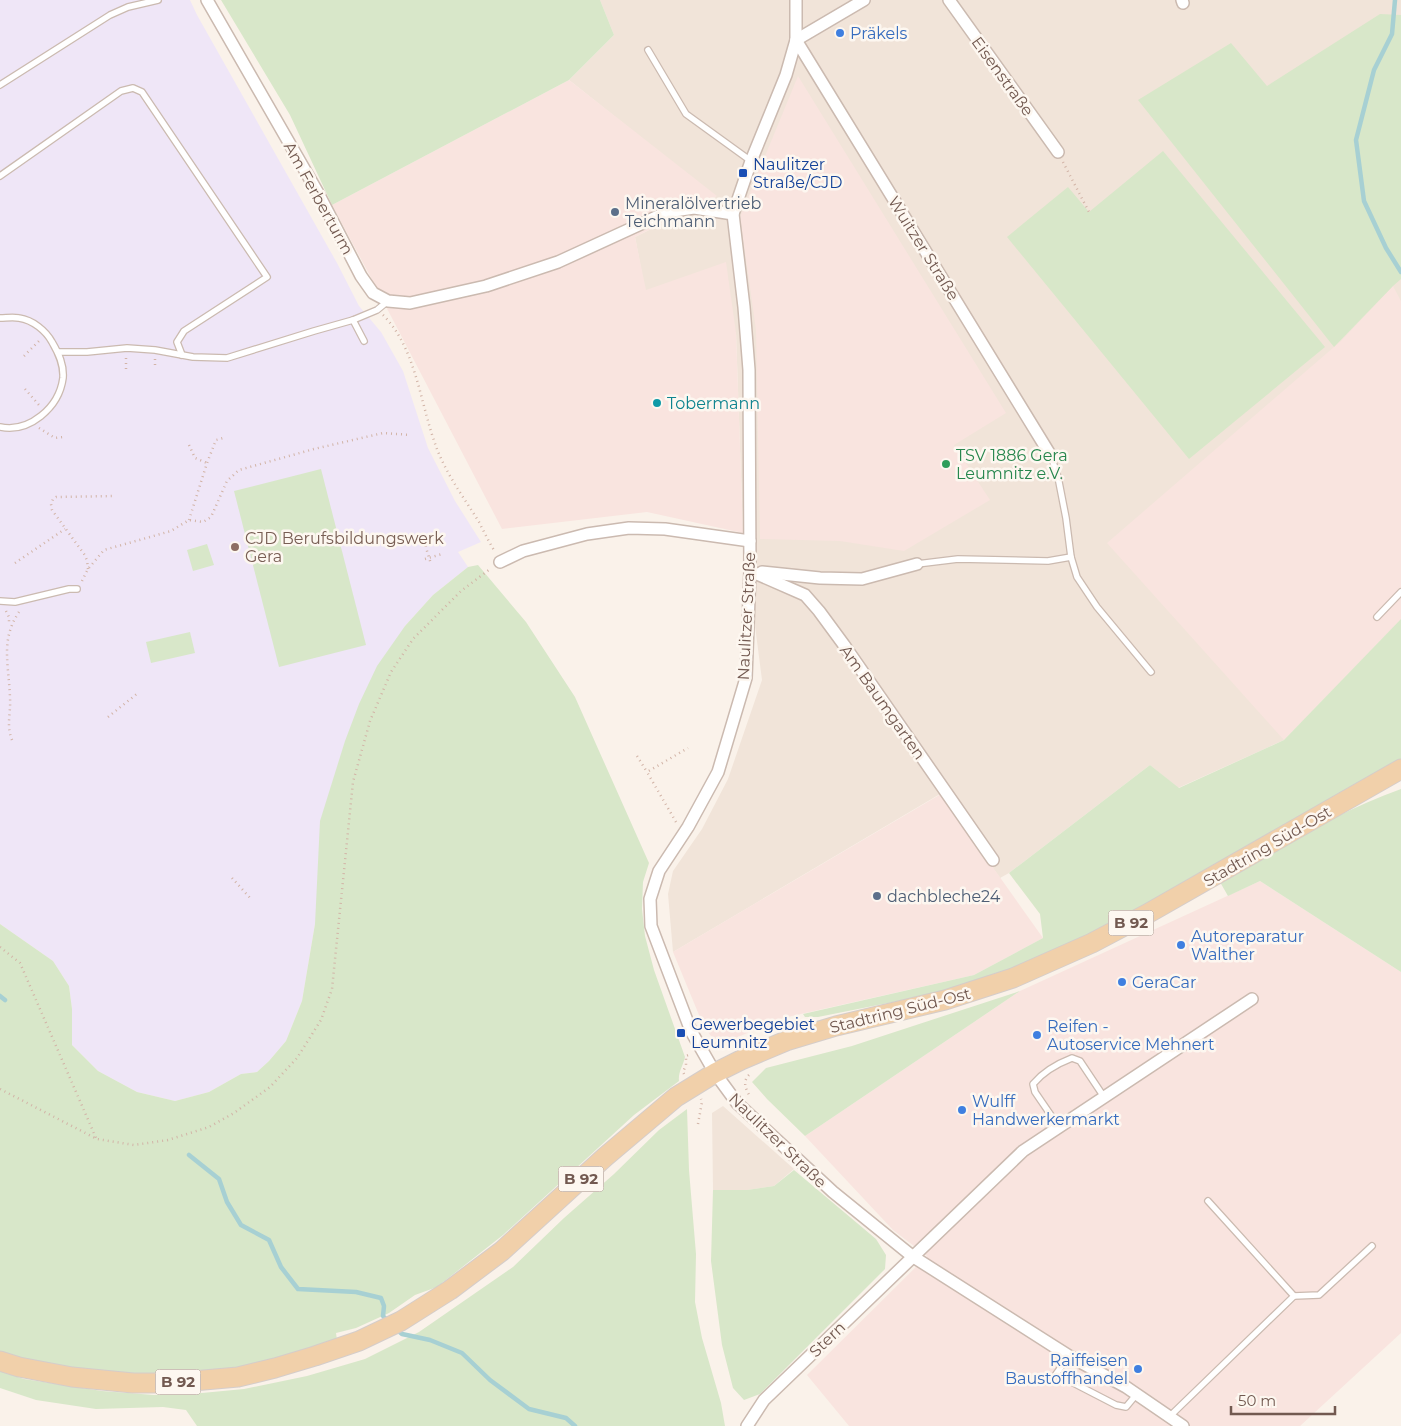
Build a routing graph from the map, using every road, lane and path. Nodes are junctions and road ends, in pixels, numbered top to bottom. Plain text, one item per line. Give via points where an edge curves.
1 (158, 0) edge
2 (207, 0) edge
3 (796, 0) edge
4 (864, 0) edge
5 (949, 0) edge
6 (796, 40) junction
7 (648, 50) dead end
8 (0, 86) edge
9 (1058, 152) joint
10 (751, 161) junction
11 (0, 176) edge
12 (1089, 212) dead end
13 (733, 214) junction
14 (388, 301) junction
15 (0, 318) edge
16 (353, 320) junction
17 (47, 333) junction
18 (364, 341) dead end
19 (58, 352) junction
20 (182, 355) junction
21 (24, 356) dead end
22 (25, 390) dead end
23 (46, 412) junction
24 (32, 423) junction
25 (0, 427) edge
26 (411, 435) dead end
27 (63, 438) dead end
28 (223, 438) dead end
29 (189, 445) dead end
30 (1051, 456) joint
31 (207, 463) junction
32 (114, 496) dead end
33 (189, 520) junction
34 (65, 528) junction
35 (441, 535) dead end
36 (423, 541) junction
37 (750, 541) junction
38 (419, 542) dead end
39 (442, 554) dead end
40 (1071, 557) junction
41 (429, 558) junction
42 (425, 559) dead end
43 (500, 562) joint
44 (15, 563) dead end
45 (431, 564) dead end
46 (917, 564) joint
47 (88, 569) junction
48 (750, 571) junction
49 (78, 589) joint
50 (1401, 592) edge
51 (29, 599) junction
52 (0, 601) edge
53 (1378, 617) dead end
54 (1151, 672) dead end
55 (138, 693) dead end
56 (108, 717) dead end
57 (12, 740) dead end
58 (688, 748) dead end
59 (638, 756) dead end
60 (1401, 769) edge
61 (647, 772) junction
62 (1401, 781) edge
63 (1350, 799) junction
64 (683, 835) junction
65 (993, 860) dead end
66 (232, 878) dead end
67 (252, 900) dead end
68 (0, 947) edge
69 (1252, 999) dead end
70 (715, 1073) junction
71 (0, 1089) edge
72 (1104, 1097) junction
73 (1059, 1127) junction
74 (97, 1139) junction
75 (1208, 1201) dead end
76 (1372, 1246) dead end
77 (912, 1256) junction
78 (1294, 1296) junction
79 (1068, 1356) junction
80 (0, 1361) edge
81 (1136, 1395) junction
82 (1169, 1417) junction
83 (748, 1426) edge
84 (1183, 1426) edge

1 - 8 lane via 110,15
2 - 14 street, Am Ferberturm via 318,193 361,276 373,293
3 - 6 street, Naulitzer Straße
4 - 6 street
5 - 9 street, Eisenstraße
6 - 10 street, Naulitzer Straße via 786,75
6 - 30 street, Wuitzer Straße
7 - 10 lane via 686,114
9 - 12 path
10 - 13 street, Naulitzer Straße
11 - 20 lane via 121,91 134,88 142,92 267,277 184,331 177,342
13 - 14 street via 694,208 667,212 558,262 486,286 410,303
13 - 37 street, Naulitzer Straße via 749,370
14 - 16 lane via 377,310
15 - 17 lane via 20,318
16 - 18 lane
16 - 20 lane via 227,358
17 - 19 lane
17 - 21 path
19 - 20 lane via 127,348
19 - 23 lane via 63,378 59,393
22 - 23 path
23 - 24 lane
24 - 25 lane
24 - 27 path via 55,438
26 - 33 path via 384,433 239,470 227,481 211,517 203,522
28 - 31 path via 216,440
29 - 31 path via 195,458
30 - 40 lane via 1061,492
31 - 33 path
32 - 34 path via 56,497 51,504 52,510
33 - 47 path via 171,531 104,550
34 - 44 path
34 - 47 path via 84,554
35 - 36 path
36 - 38 path
36 - 41 path
37 - 43 street via 665,529 629,528 569,538 523,551
37 - 48 street, Naulitzer Straße
39 - 41 path
40 - 46 lane via 1048,561 958,559
40 - 54 lane via 1077,577
41 - 42 path
41 - 45 path
43 - 74 path via 461,591 413,639 391,672 370,721 353,782 332,989 321,1020 297,1058 270,1087 209,1127 168,1140 134,1145
46 - 48 street via 862,578 820,578
47 - 49 path
48 - 64 street, Naulitzer Straße via 746,678 718,772
48 - 65 street, Am Baumgarten via 805,595 819,611
49 - 51 lane
50 - 53 lane
51 - 52 lane
51 - 57 path via 10,624 3,646 10,699 8,730
55 - 56 path
58 - 61 path
59 - 61 path
60 - 63 main road, Stadtring Süd-Ost / B 92
61 - 64 path
62 - 63 main road, Stadtring Süd-Ost / B 92
63 - 70 main road, Stadtring Süd-Ost / B 92 via 1092,944 1013,978 945,1000 794,1038
64 - 70 street, Naulitzer Straße via 659,871 650,899 651,926 690,1031
66 - 67 path
68 - 74 path via 20,963
69 - 72 street
70 - 77 street, Naulitzer Straße via 737,1103 804,1166
70 - 80 main road, Stadtring Süd-Ost / B 92 via 676,1097 502,1250 450,1290 401,1321 353,1343 238,1377 170,1383 72,1377
71 - 74 path
72 - 73 street
72 - 73 lane via 1080,1062 1072,1058 1038,1078 1033,1084 1035,1092
73 - 77 street via 1023,1151
75 - 78 lane
76 - 78 lane via 1320,1295
77 - 79 street, Naulitzer Straße
77 - 83 street, Stern via 764,1400
78 - 82 lane
79 - 81 street, Naulitzer Straße
79 - 81 lane via 1056,1374 1116,1405 1126,1407
81 - 82 street, Naulitzer Straße
82 - 84 street, Naulitzer Straße

